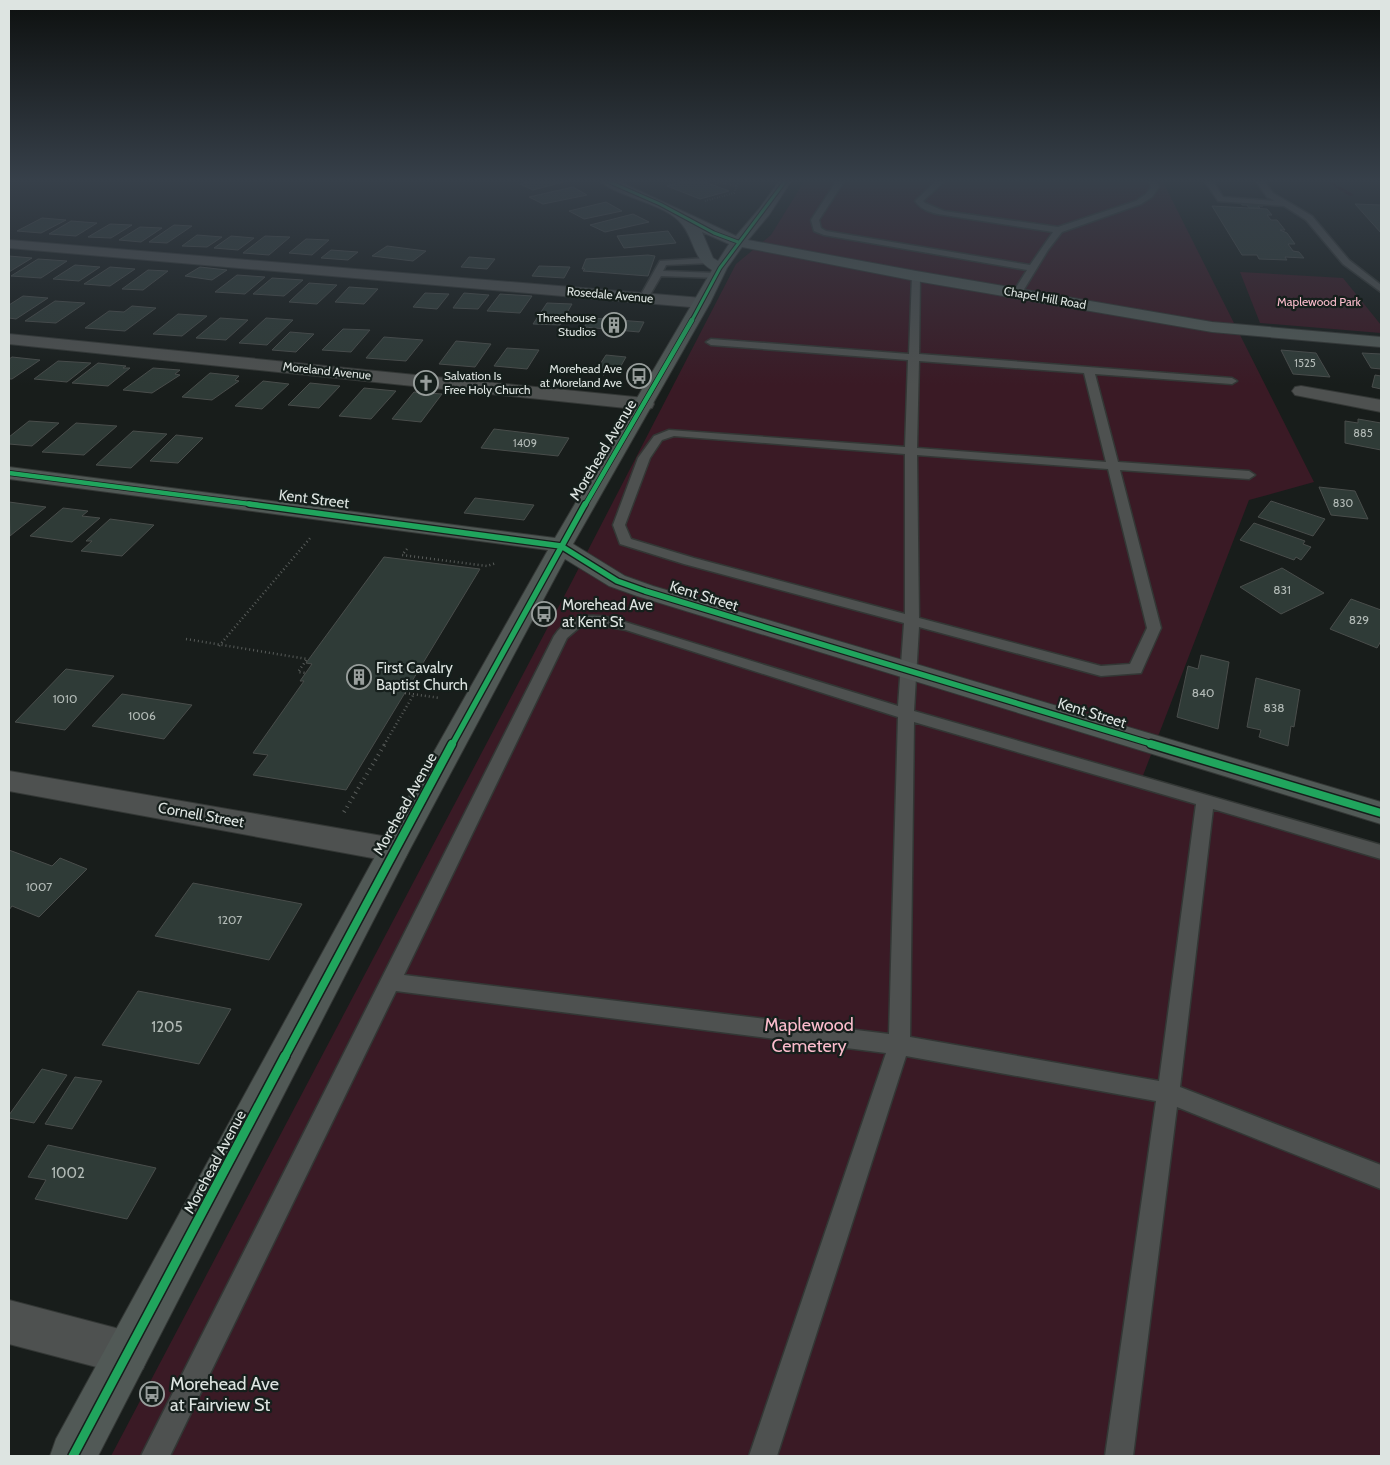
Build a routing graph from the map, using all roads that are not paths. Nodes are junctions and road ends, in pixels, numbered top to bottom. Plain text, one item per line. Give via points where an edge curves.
1 (60, 248) edge
2 (704, 248) edge
3 (732, 248) edge
4 (771, 248) edge
5 (915, 248) edge
6 (1045, 248) edge
7 (1335, 248) edge
8 (714, 268) junction
9 (1032, 268) junction
10 (659, 273) junction
11 (916, 276) junction
12 (1381, 289) edge
13 (1017, 294) junction
14 (644, 298) junction
15 (702, 303) junction
16 (9, 339) edge
17 (711, 342) dead end
18 (1381, 342) edge
19 (915, 357) junction
20 (1089, 371) junction
21 (1232, 381) dead end
22 (1302, 391) dead end
23 (645, 404) junction
24 (1381, 406) edge
25 (911, 452) junction
26 (1114, 466) junction
27 (9, 473) edge
28 (1249, 475) dead end
29 (560, 546) junction
30 (912, 620) junction
31 (907, 670) junction
32 (906, 714) junction
33 (9, 781) edge
34 (1205, 800) junction
35 (1381, 813) edge
36 (394, 850) junction
37 (1381, 852) edge
38 (390, 982) junction
39 (899, 1045) junction
40 (1168, 1093) junction
41 (1381, 1177) edge
42 (9, 1322) edge
43 (127, 1354) junction
44 (73, 1456) edge
45 (155, 1456) edge
46 (763, 1456) edge
47 (1119, 1456) edge

1 - 14 street, Rosedale Avenue
2 - 8 street
3 - 8 street, Morehead Avenue
4 - 11 street, Chapel Hill Road
5 - 9 lane
6 - 9 lane
7 - 12 lane via 1346,262
8 - 10 lane
8 - 10 lane via 663,263
8 - 15 street, Morehead Avenue
9 - 13 lane
10 - 14 lane
11 - 13 street, Chapel Hill Road
11 - 19 lane
13 - 18 street, Chapel Hill Road via 1212,327
14 - 15 street, Rosedale Avenue
15 - 23 street, Morehead Avenue
16 - 23 street, Moreland Avenue
17 - 19 lane
19 - 20 lane
19 - 25 lane
20 - 21 lane
20 - 26 lane
22 - 24 street
23 - 29 street, Morehead Avenue
25 - 26 lane
25 - 30 lane
25 - 30 lane via 673,432 658,438 644,458 619,525 625,541
26 - 28 lane
26 - 30 lane via 1154,628 1136,669 1101,671
27 - 29 street, Kent Street via 370,518
29 - 31 street, Kent Street via 610,577 632,586
29 - 36 street, Morehead Avenue
30 - 31 lane
31 - 32 lane
31 - 35 street, Kent Street
32 - 34 lane
32 - 38 lane via 631,628 592,619 574,623 561,636
32 - 39 lane
33 - 36 street, Cornell Street
34 - 37 lane
34 - 40 lane
36 - 43 street, Morehead Avenue
38 - 39 lane
38 - 45 lane
39 - 40 lane
39 - 46 lane
40 - 41 lane
40 - 47 lane
42 - 43 street
43 - 44 street, Morehead Avenue

